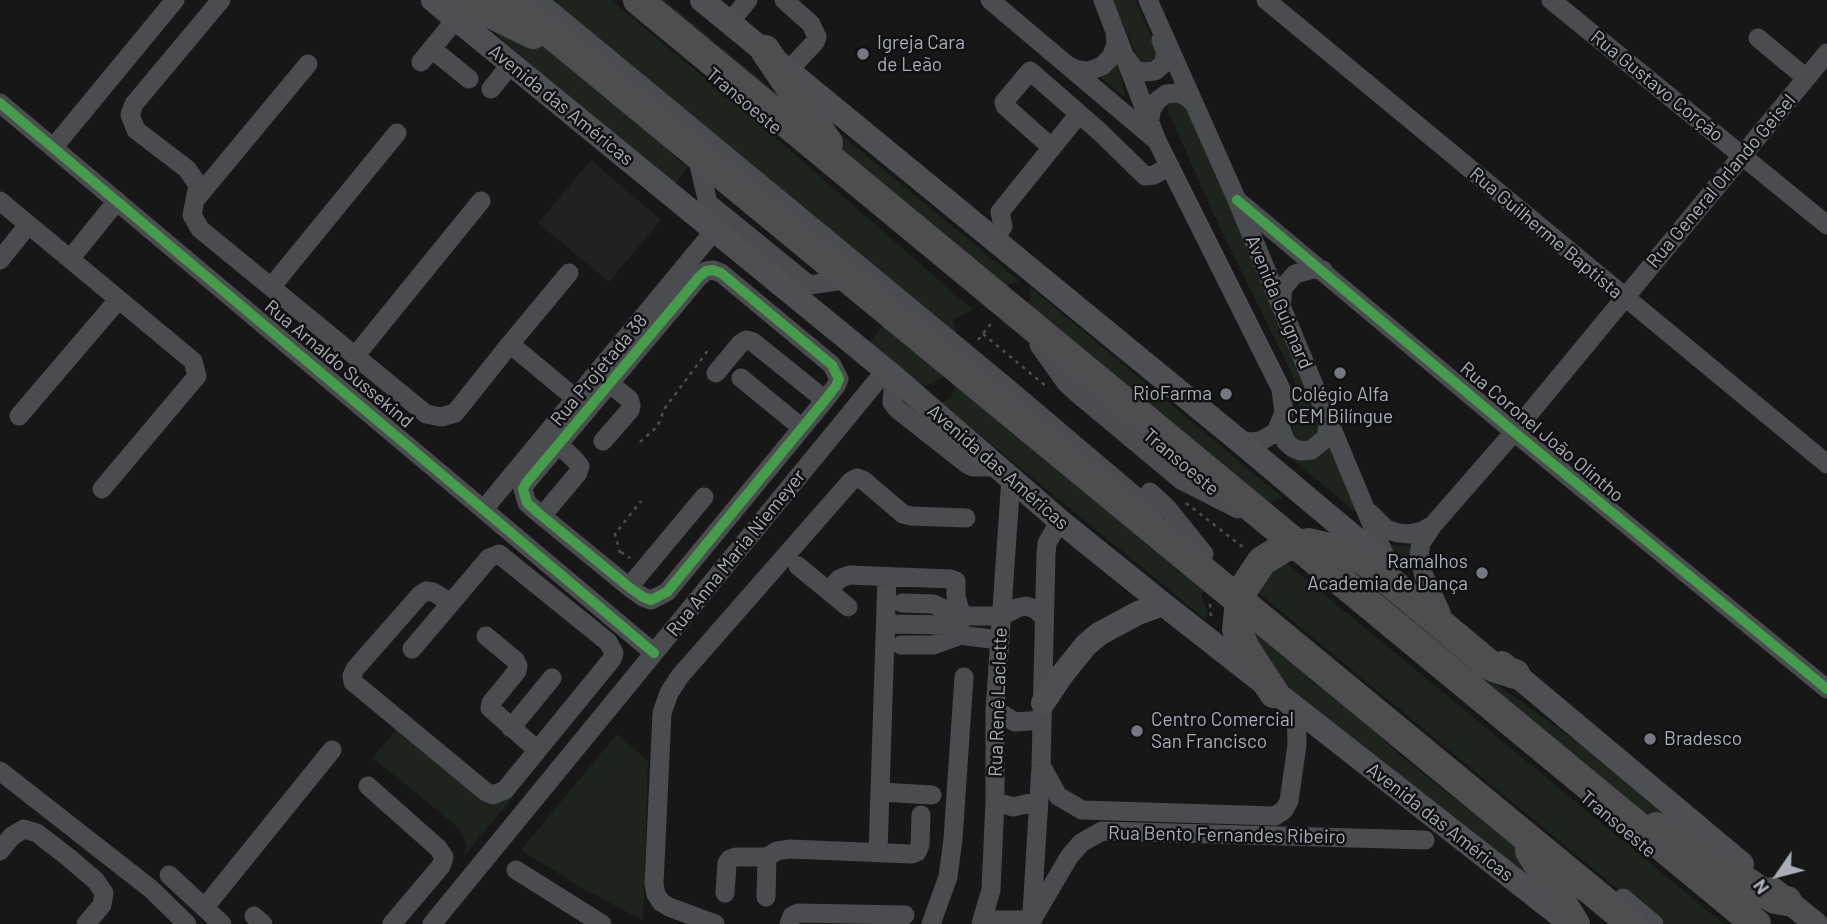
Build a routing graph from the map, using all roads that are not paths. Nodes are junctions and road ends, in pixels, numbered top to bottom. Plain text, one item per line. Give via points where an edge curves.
1 (175, 0) edge
2 (221, 0) edge
3 (433, 0) edge
4 (510, 0) edge
5 (538, 0) edge
6 (623, 0) edge
7 (638, 0) edge
8 (748, 0) edge
9 (784, 0) edge
10 (990, 0) edge
11 (1103, 0) edge
12 (1148, 0) edge
13 (1266, 0) edge
14 (1551, 0) edge
15 (706, 1) edge
16 (460, 9) edge
17 (1157, 19) junction
18 (730, 22) junction
19 (1115, 31) junction
20 (1758, 38) dead end
21 (765, 50) junction
22 (1827, 53) edge
23 (575, 54) junction
24 (1127, 59) junction
25 (511, 64) junction
26 (1065, 64) junction
27 (308, 65) dead end
28 (789, 70) junction
29 (1806, 78) junction
30 (468, 79) dead end
31 (491, 89) dead end
32 (0, 103) edge
33 (1194, 103) junction
34 (1117, 109) junction
35 (1079, 114) junction
36 (1150, 118) junction
37 (1100, 131) junction
38 (397, 132) dead end
39 (1157, 141) junction
40 (1051, 147) junction
41 (53, 148) junction
42 (696, 151) junction
43 (1742, 155) junction
44 (1170, 166) junction
45 (848, 172) junction
46 (674, 197) junction
47 (196, 199) junction
48 (1237, 200) junction
49 (0, 201) edge
50 (117, 201) junction
51 (481, 201) dead end
52 (708, 204) junction
53 (28, 225) junction
54 (1827, 225) edge
55 (714, 230) junction
56 (994, 240) junction
57 (70, 259) junction
58 (0, 260) edge
59 (1323, 270) junction
60 (569, 274) dead end
61 (851, 279) junction
62 (808, 285) junction
63 (272, 286) junction
64 (1624, 298) junction
65 (118, 300) junction
66 (1281, 307) junction
67 (818, 315) junction
68 (510, 344) junction
69 (356, 355) junction
70 (716, 373) dead end
71 (890, 374) junction
72 (741, 378) dead end
73 (610, 384) junction
74 (575, 398) junction
75 (825, 400) junction
76 (19, 416) dead end
77 (1329, 419) junction
78 (1280, 426) junction
79 (802, 428) junction
80 (1514, 432) junction
81 (1237, 439) junction
82 (603, 442) dead end
83 (559, 445) junction
84 (1827, 464) edge
85 (1004, 473) junction
86 (102, 489) dead end
87 (704, 497) dead end
88 (484, 509) junction
89 (1367, 509) junction
90 (542, 516) junction
91 (965, 518) dead end
92 (1060, 521) junction
93 (1433, 525) junction
94 (1291, 546) junction
95 (529, 548) junction
96 (514, 565) junction
97 (602, 565) junction
98 (798, 566) dead end
99 (1389, 567) junction
100 (887, 577) junction
101 (629, 587) junction
102 (582, 591) junction
103 (829, 591) junction
104 (1242, 595) junction
105 (451, 603) junction
106 (902, 603) dead end
107 (1163, 604) junction
108 (848, 607) dead end
109 (1441, 612) junction
110 (1002, 616) junction
111 (1043, 616) junction
112 (887, 624) junction
113 (959, 626) junction
114 (486, 636) dead end
115 (1000, 640) junction
116 (901, 645) dead end
117 (412, 649) dead end
118 (654, 653) junction
119 (1515, 674) junction
120 (964, 677) dead end
121 (552, 678) dead end
122 (1827, 689) edge
123 (1285, 701) junction
124 (995, 710) junction
125 (1043, 712) junction
126 (511, 728) junction
127 (332, 750) dead end
128 (537, 750) junction
129 (1041, 766) junction
130 (1564, 768) junction
131 (0, 772) edge
132 (368, 786) dead end
133 (881, 792) junction
134 (932, 794) dead end
135 (995, 801) junction
136 (1039, 801) junction
137 (921, 814) dead end
138 (1517, 830) junction
139 (84, 837) junction
140 (1425, 840) dead end
141 (0, 851) edge
142 (878, 852) junction
143 (68, 857) junction
144 (767, 858) junction
145 (516, 870) dead end
146 (169, 875) dead end
147 (724, 893) dead end
148 (766, 897) dead end
149 (1787, 901) junction
150 (205, 907) junction
151 (905, 915) dead end
152 (982, 922) edge
153 (1032, 922) edge
154 (86, 924) edge
155 (187, 924) edge
156 (222, 924) edge
157 (393, 924) edge
158 (432, 924) edge
159 (602, 924) edge
160 (715, 924) edge
161 (789, 924) edge
162 (931, 924) edge
163 (1573, 924) edge
164 (1632, 924) edge
165 (1654, 924) edge
166 (1740, 924) edge
167 (1756, 924) edge
168 (1816, 924) edge

1 - 41 street
2 - 47 street via 134,104 130,115 136,130 187,169 198,185
3 - 16 main road, Avenida das Américas
4 - 23 highway
5 - 104 street via 1008,388 1052,412 1155,496
6 - 94 street, Transoeste via 1039,345 1077,394 1181,480 1238,509
7 - 45 highway
8 - 18 street
9 - 28 street via 811,24 817,37
10 - 26 street
11 - 19 street, Avenida Guignard
12 - 17 street, Avenida Guignard
13 - 64 street, Rua Guilherme Baptista
14 - 43 street, Rua Gustavo Corção
15 - 18 main road
16 - 23 highway
16 - 25 main road, Avenida das Américas
16 - 30 street via 427,56
17 - 24 street via 1166,53 1163,64 1144,72 1134,69
17 - 33 street, Avenida Guignard
18 - 21 main road
19 - 24 street, Avenida Guignard
19 - 26 street via 1116,45 1102,66 1089,71
20 - 29 street
21 - 28 main road
21 - 45 highway
22 - 29 street, Rua General Orlando Geisel
23 - 42 highway
24 - 36 street, Avenida Guignard
25 - 31 street
25 - 46 main road, Avenida das Américas
26 - 34 street
27 - 47 street
28 - 56 main road
29 - 43 street, Rua General Orlando Geisel
32 - 41 street, Rua Arnaldo Sussekind
33 - 36 street via 1177,93 1166,94 1157,100
33 - 48 street, Avenida Guignard
34 - 37 street
34 - 39 street
35 - 37 street
35 - 40 street
35 - 40 street via 1032,71 1027,72 1005,106
36 - 39 street, Avenida Guignard
37 - 44 street via 1145,176
38 - 63 street
39 - 44 street, Avenida Guignard
40 - 56 street via 999,212 1003,226
41 - 50 street, Rua Arnaldo Sussekind
42 - 52 street
42 - 61 highway
43 - 54 street, Rua Gustavo Corção
43 - 64 street, Rua General Orlando Geisel
44 - 78 street, Avenida Guignard via 1281,389
45 - 94 highway
46 - 52 street
46 - 55 main road, Avenida das Américas
47 - 63 street via 192,215 200,229
48 - 59 street, Rua Coronel João Olintho
48 - 66 street, Avenida Guignard
49 - 53 street
50 - 57 street
50 - 88 street, Rua Arnaldo Sussekind
51 - 69 street
52 - 62 street
53 - 57 street
53 - 58 street
55 - 67 main road, Avenida das Américas
55 - 74 street, Rua Projetada 38
56 - 81 main road
57 - 65 street
59 - 66 street via 1295,274 1283,288
59 - 80 street, Rua Coronel João Olintho
60 - 68 street
61 - 62 street
61 - 104 highway
62 - 67 street
63 - 69 street
64 - 80 street, Rua General Orlando Geisel
64 - 84 street, Rua Guilherme Baptista
65 - 76 street
65 - 86 street via 193,361 197,376
66 - 77 street, Avenida Guignard
67 - 71 main road, Avenida das Américas
68 - 69 street via 455,413 441,417 426,414
68 - 74 street
70 - 75 street via 740,344 753,342
71 - 85 main road, Avenida das Américas
71 - 118 street, Rua Anna Maria Niemeyer
72 - 79 street
73 - 75 street via 699,276 713,270 832,365 839,379
73 - 82 street via 631,405
73 - 83 street
74 - 88 street, Rua Projetada 38
75 - 79 street
77 - 78 street via 1326,438 1311,450 1293,448
77 - 89 street, Avenida Guignard
78 - 81 street via 1261,441
79 - 101 street via 667,593 652,600
80 - 93 street, Rua General Orlando Geisel
80 - 122 street, Rua Coronel João Olintho
81 - 99 main road
83 - 90 street via 523,489 527,503
83 - 90 street via 580,466
85 - 92 main road, Avenida das Américas
85 - 110 street, Rua Renê Laclette
87 - 101 street
88 - 95 street, Rua Arnaldo Sussekind
89 - 93 street via 1398,533 1410,534
89 - 99 street, Avenida Guignard
90 - 97 street
91 - 160 street via 911,516 863,480 851,481 669,693 662,713 654,884 661,902
92 - 107 main road, Avenida das Américas
92 - 111 street via 1047,543
93 - 109 street, Rua General Orlando Geisel via 1419,555
94 - 104 highway via 1262,561
94 - 119 highway via 1309,543 1364,560 1491,666
94 - 130 highway
94 - 166 street, Transoeste
95 - 96 street
95 - 102 street, Rua Arnaldo Sussekind
96 - 105 street via 494,554
96 - 128 street via 608,642 614,653
97 - 101 street
97 - 102 street
98 - 103 street
99 - 109 main road
100 - 103 street via 844,576
100 - 112 street
100 - 113 street via 956,581
102 - 118 street, Rua Arnaldo Sussekind
103 - 108 street
104 - 123 highway via 1237,629 1244,647
104 - 138 highway
104 - 165 street
105 - 117 street
105 - 128 street via 433,592 420,595 355,669 353,682 493,795 505,790
106 - 113 street via 933,604
107 - 123 main road, Avenida das Américas
107 - 125 main road via 1138,613 1086,645 1061,676
109 - 119 main road
110 - 111 street via 1026,606
110 - 113 street
110 - 115 street, Rua Renê Laclette
111 - 125 street
112 - 113 street
112 - 133 street
113 - 115 street
113 - 116 street via 933,645
114 - 126 street via 518,666 490,708
115 - 124 street, Rua Renê Laclette
118 - 158 street, Rua Anna Maria Niemeyer
119 - 149 main road
120 - 162 street via 948,877
121 - 126 street
123 - 129 street, Rua Bento Fernandes Ribeiro via 1297,745 1289,801 1275,816 1082,810 1058,796
123 - 163 main road, Avenida das Américas
124 - 125 street via 1015,722
124 - 135 street, Rua Renê Laclette
125 - 129 street
126 - 128 street
127 - 150 street
129 - 136 street
130 - 149 highway via 1580,771 1648,822 1757,889
130 - 167 highway
131 - 139 street
132 - 157 street via 444,857 442,866
133 - 134 street
133 - 142 street
135 - 136 street via 1013,807
135 - 152 street, Rua Renê Laclette via 991,890
136 - 153 street
137 - 142 street via 918,852
138 - 163 highway
138 - 164 highway
139 - 143 street
139 - 155 street
140 - 153 street, Rua Bento Fernandes Ribeiro via 1101,831 1069,857
141 - 143 street via 24,830 37,833
142 - 144 street via 789,849
143 - 154 street via 104,893 102,905
144 - 147 street via 730,859
144 - 148 street
145 - 159 street
146 - 150 street
149 - 168 main road
150 - 156 street
151 - 161 street via 798,913
152 - 153 street

